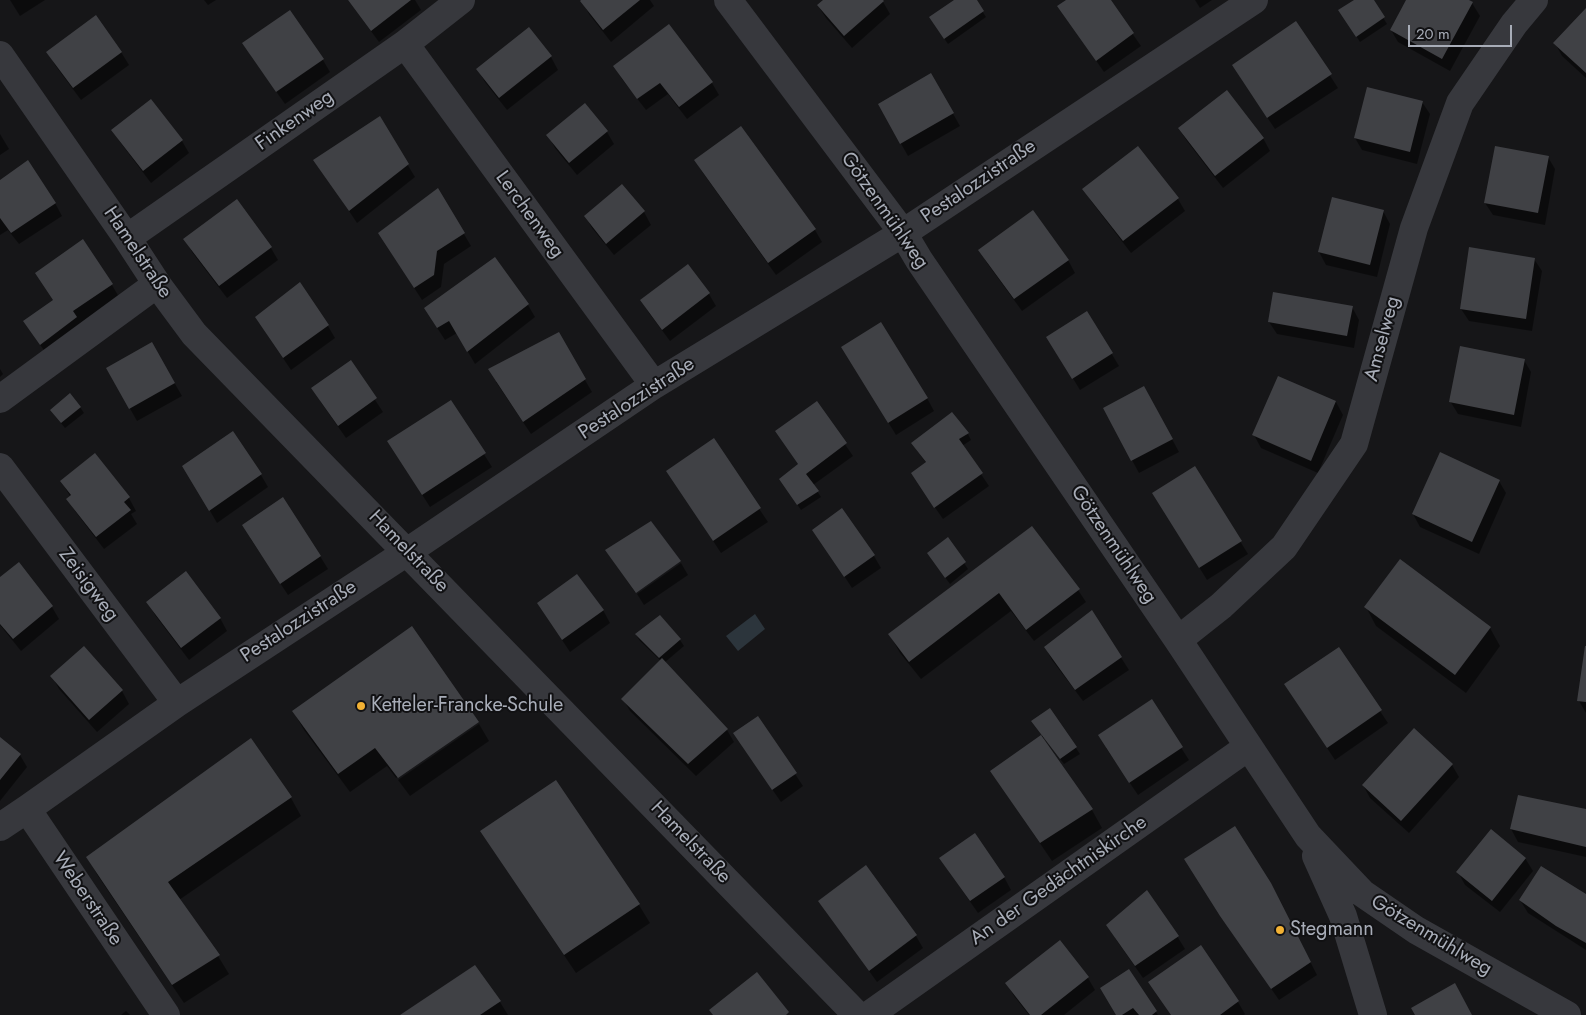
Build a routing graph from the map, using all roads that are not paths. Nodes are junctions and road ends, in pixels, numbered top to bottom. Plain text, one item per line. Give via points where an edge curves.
1 (461, 0) edge
2 (728, 0) edge
3 (1254, 0) edge
4 (1534, 0) edge
5 (405, 44) junction
6 (0, 55) edge
7 (903, 233) junction
8 (127, 238) junction
9 (157, 284) junction
10 (654, 385) junction
11 (0, 399) edge
12 (0, 467) edge
13 (407, 552) junction
14 (1178, 640) junction
15 (177, 702) junction
16 (1248, 747) junction
17 (27, 810) junction
18 (0, 828) edge
19 (1308, 836) junction
20 (166, 1015) edge
21 (857, 1015) edge
22 (869, 1015) edge
23 (1373, 1015) edge
24 (1567, 1015) edge

1 - 5 street, Finkenweg
2 - 7 street, Götzenmühlweg
3 - 7 street, Pestalozzistraße
4 - 14 street, Amselweg via 1460,104 1414,228 1354,444 1284,547 1222,606
5 - 8 street, Finkenweg
5 - 10 street, Lerchenweg
6 - 8 street, Hamelstraße
7 - 10 street, Pestalozzistraße
7 - 14 street, Götzenmühlweg
8 - 9 street, Hamelstraße
9 - 11 street
9 - 13 street, Hamelstraße via 194,334
10 - 13 street, Pestalozzistraße
12 - 15 street, Zeisigweg
13 - 15 street, Pestalozzistraße
13 - 21 street, Hamelstraße
14 - 16 street, Götzenmühlweg
15 - 17 street, Pestalozzistraße
16 - 19 street, Götzenmühlweg
16 - 22 street, An der Gedächtniskirche
17 - 18 street
17 - 20 street, Weberstraße
19 - 23 street via 1343,916
19 - 24 street, Götzenmühlweg via 1370,899 1416,930

